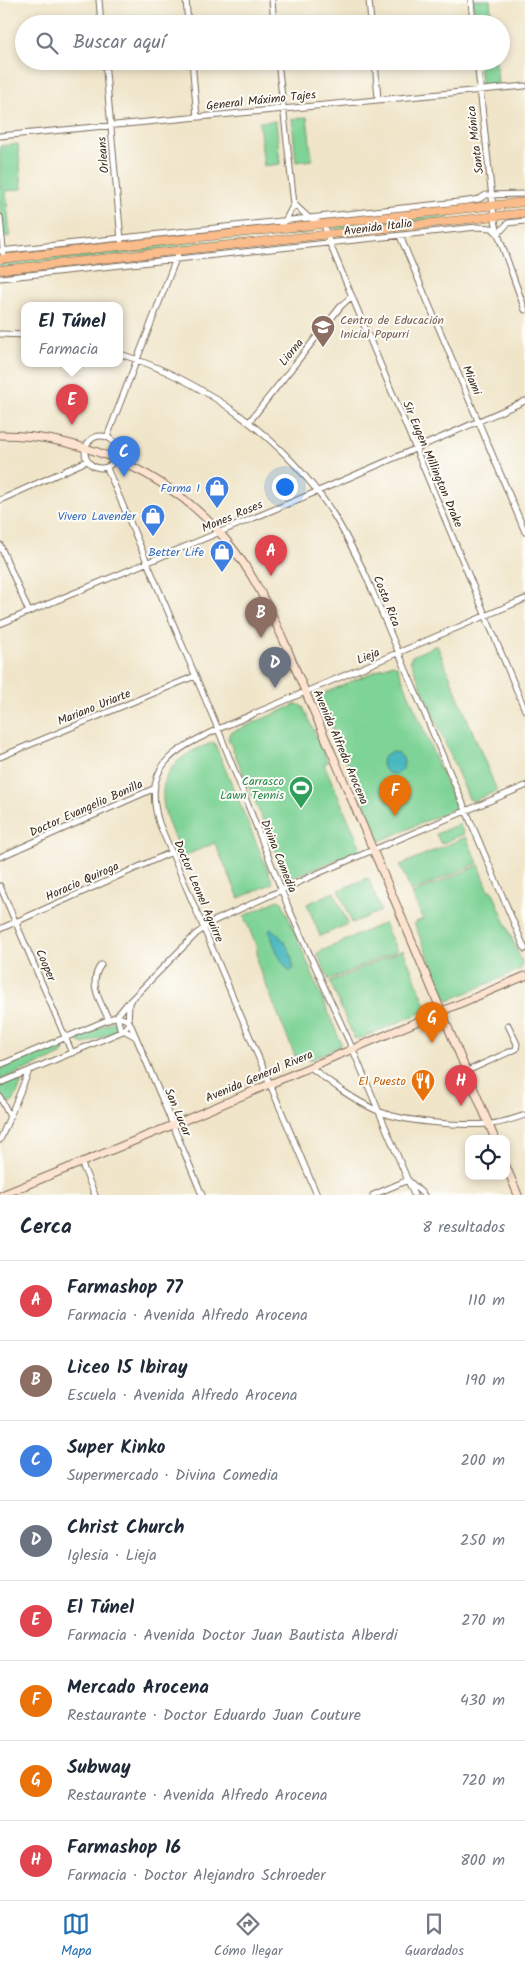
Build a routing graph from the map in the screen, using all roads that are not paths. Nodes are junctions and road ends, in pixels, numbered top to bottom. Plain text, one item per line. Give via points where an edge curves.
1 (99, 0) edge
2 (186, 0) edge
3 (272, 0) edge
4 (369, 0) edge
5 (471, 0) edge
6 (100, 15) edge
7 (187, 15) edge
8 (273, 15) edge
9 (370, 15) edge
10 (472, 15) edge
11 (106, 70) edge
12 (193, 70) edge
13 (279, 70) edge
14 (376, 70) edge
15 (478, 70) edge
16 (525, 86) edge
17 (479, 90) junction
18 (378, 99) junction
19 (282, 108) junction
20 (196, 117) junction
21 (111, 126) junction
22 (0, 136) edge
23 (525, 194) edge
24 (492, 195) junction
25 (294, 204) junction
26 (525, 204) edge
27 (493, 206) junction
28 (453, 210) junction
29 (525, 213) edge
30 (504, 215) junction
31 (494, 216) junction
32 (0, 217) edge
33 (311, 218) junction
34 (454, 220) junction
35 (525, 220) edge
36 (285, 222) junction
37 (324, 225) junction
38 (277, 230) junction
39 (229, 231) junction
40 (498, 234) junction
41 (328, 235) junction
42 (400, 236) junction
43 (121, 242) junction
44 (330, 244) junction
45 (225, 246) junction
46 (179, 251) junction
47 (2, 255) edge
48 (226, 255) junction
49 (176, 260) junction
50 (0, 270) edge
51 (0, 278) edge
52 (352, 296) junction
53 (525, 310) edge
54 (0, 334) edge
55 (21, 336) edge
56 (123, 355) edge
57 (138, 359) junction
58 (525, 401) edge
59 (478, 420) junction
60 (248, 422) junction
61 (0, 435) edge
62 (107, 437) junction
63 (85, 448) junction
64 (415, 448) junction
65 (116, 460) junction
66 (87, 461) junction
67 (107, 468) junction
68 (316, 492) junction
69 (0, 500) edge
70 (219, 532) junction
71 (525, 532) edge
72 (0, 545) edge
73 (147, 563) junction
74 (525, 599) edge
75 (29, 612) junction
76 (486, 616) junction
77 (0, 624) edge
78 (398, 654) junction
79 (195, 676) junction
80 (306, 692) junction
81 (525, 710) edge
82 (218, 729) junction
83 (0, 757) edge
84 (525, 786) edge
85 (153, 789) junction
86 (466, 810) junction
87 (373, 850) junction
88 (172, 852) junction
89 (0, 857) edge
90 (0, 886) edge
91 (281, 889) junction
92 (16, 922) junction
93 (204, 928) junction
94 (0, 929) edge
95 (525, 949) edge
96 (102, 965) dead end
97 (525, 976) edge
98 (129, 1003) junction
99 (442, 1012) junction
100 (117, 1016) junction
101 (109, 1020) junction
102 (128, 1021) junction
103 (508, 1025) dead end
104 (124, 1031) junction
105 (136, 1037) junction
106 (66, 1038) junction
107 (353, 1050) junction
108 (72, 1053) junction
109 (0, 1065) edge
110 (310, 1067) junction
111 (467, 1070) junction
112 (28, 1071) junction
113 (0, 1083) edge
114 (270, 1084) junction
115 (0, 1097) edge
116 (379, 1111) junction
117 (525, 1115) edge
118 (10, 1117) junction
119 (489, 1124) junction
120 (173, 1125) junction
121 (493, 1135) edge
122 (0, 1140) edge
123 (81, 1162) junction
124 (510, 1176) edge
125 (408, 1180) junction
126 (2, 1195) edge
127 (95, 1195) edge
128 (202, 1195) edge
129 (318, 1195) edge
130 (373, 1195) edge
131 (414, 1195) edge
132 (424, 1195) edge
133 (518, 1195) edge

1 - 6 street
2 - 7 street
3 - 8 street
4 - 9 street
5 - 10 street
11 - 21 street, Orleans
12 - 20 street
13 - 19 street
14 - 18 street
15 - 17 street, Santa Mónica
16 - 17 street, General Máximo Tajes
17 - 18 street, General Máximo Tajes
17 - 24 street, Santa Mónica
18 - 19 street, General Máximo Tajes
19 - 20 street, General Máximo Tajes
19 - 25 street
20 - 21 street, General Máximo Tajes
21 - 22 street, General Máximo Tajes
21 - 43 street, Orleans
23 - 24 street, Avenida Italia
24 - 27 street, Santa Mónica
24 - 33 street, Avenida Italia via 468,201
25 - 33 street
25 - 36 street
26 - 27 main road, Avenida Italia
26 - 31 main road via 502,210
27 - 28 main road, Avenida Italia
27 - 31 street, Santa Mónica
27 - 34 main road via 487,211
28 - 34 street
28 - 37 main road, Avenida Italia
29 - 30 main road, Avenida Italia
30 - 31 main road, Avenida Italia
30 - 35 street, Avenida Italia
31 - 34 main road, Avenida Italia
31 - 40 street, Santa Mónica
32 - 47 street
33 - 36 street, Avenida Italia
33 - 37 street
34 - 41 main road, Avenida Italia
35 - 40 street, Avenida Italia via 508,223
36 - 38 street
36 - 39 street, Avenida Italia
37 - 38 main road, Avenida Italia
37 - 41 street, Sir Eugen Millington Drake
38 - 39 main road, Avenida Italia
39 - 43 main road, Avenida Italia
40 - 42 street, Avenida Italia via 492,228 477,227
40 - 53 street, Santa Mónica
41 - 44 street, Sir Eugen Millington Drake
41 - 45 main road, Avenida Italia
42 - 44 street, Avenida Italia
42 - 59 street, Miami
43 - 47 main road, Avenida Italia
44 - 48 street, Avenida Italia
44 - 52 street, Sir Eugen Millington Drake
45 - 46 main road, Avenida Italia
45 - 48 street
46 - 49 street
46 - 50 main road, Avenida Italia
48 - 49 street, Avenida Italia
49 - 51 street, Avenida Italia
49 - 57 street
52 - 60 street, Liorna
52 - 64 street, Sir Eugen Millington Drake
54 - 55 street
56 - 57 street, Costa Rica
57 - 60 street, Costa Rica via 189,383
57 - 62 street
58 - 59 street, Mones Roses
59 - 64 street, Mones Roses
59 - 71 street, Miami
60 - 68 street, Costa Rica via 284,455
61 - 63 street, Avenida Alfredo Arocena via 32,436
62 - 63 street via 94,438
62 - 65 street via 117,448
63 - 65 street, Avenida Alfredo Arocena
63 - 66 street
64 - 68 street, Mones Roses
64 - 76 street, Sir Eugen Millington Drake
65 - 67 street
65 - 70 street, Avenida Alfredo Arocena via 168,487
66 - 67 street via 96,468
66 - 69 street
67 - 73 street, Divina Comedia
68 - 70 street, Mones Roses
68 - 78 street, Costa Rica via 345,534
70 - 73 street, Mones Roses
70 - 80 street, Avenida Alfredo Arocena via 238,554 258,586
72 - 75 street
73 - 75 street, Mones Roses
73 - 79 street, Divina Comedia
74 - 76 street, Lieja
75 - 77 street, Mones Roses
76 - 78 street, Lieja
76 - 81 street, Sir Eugen Millington Drake
78 - 80 street, Lieja
78 - 86 street, Costa Rica
79 - 82 street, Divina Comedia
79 - 83 street, Mariano Uriarte
80 - 82 street, Lieja
80 - 87 street, Avenida Alfredo Arocena
82 - 85 street via 168,759
82 - 91 street, Divina Comedia
84 - 86 street
85 - 88 street, Doctor Leonel Aguirre via 157,816
85 - 89 street, Doctor Evangelio Bonilla
86 - 87 street
86 - 95 street, Costa Rica
87 - 91 street
87 - 99 street, Avenida Alfredo Arocena
88 - 92 street, Horacio Quiroga
88 - 93 street, Doctor Leonel Aguirre
90 - 92 street, Cooper
91 - 93 street
91 - 107 street, Divina Comedia
92 - 94 street, Horacio Quiroga
92 - 106 street, Cooper
93 - 98 street
93 - 114 street, Doctor Leonel Aguirre
96 - 101 street via 96,972 95,986
97 - 99 street, Avenida General Rivera
98 - 100 street
98 - 102 street
99 - 107 street, Avenida General Rivera
99 - 111 street, Avenida Alfredo Arocena
100 - 101 street
100 - 102 street
100 - 104 street
101 - 106 street
102 - 104 street
102 - 105 street, San Lucar
103 - 111 street via 517,1044 516,1049
104 - 105 street
104 - 108 street
105 - 120 street, San Lucar
106 - 108 street, Cooper
106 - 109 street
107 - 110 street, Avenida General Rivera
107 - 116 street, Divina Comedia
108 - 112 street
110 - 114 street, Avenida General Rivera
110 - 116 street via 348,1095
111 - 119 street, Avenida Alfredo Arocena
112 - 113 street
112 - 118 street
114 - 120 street, Avenida General Rivera
114 - 129 street, Doctor Leonel Aguirre
115 - 118 street
116 - 119 street via 433,1122
116 - 125 street, Divina Comedia
117 - 119 street
118 - 122 street
119 - 121 street, Avenida Alfredo Arocena
120 - 123 street, Avenida General Rivera
120 - 128 street, San Lucar
123 - 126 street, Avenida General Rivera
123 - 127 street
124 - 133 street
125 - 130 street
125 - 131 street, Divina Comedia
125 - 132 street

